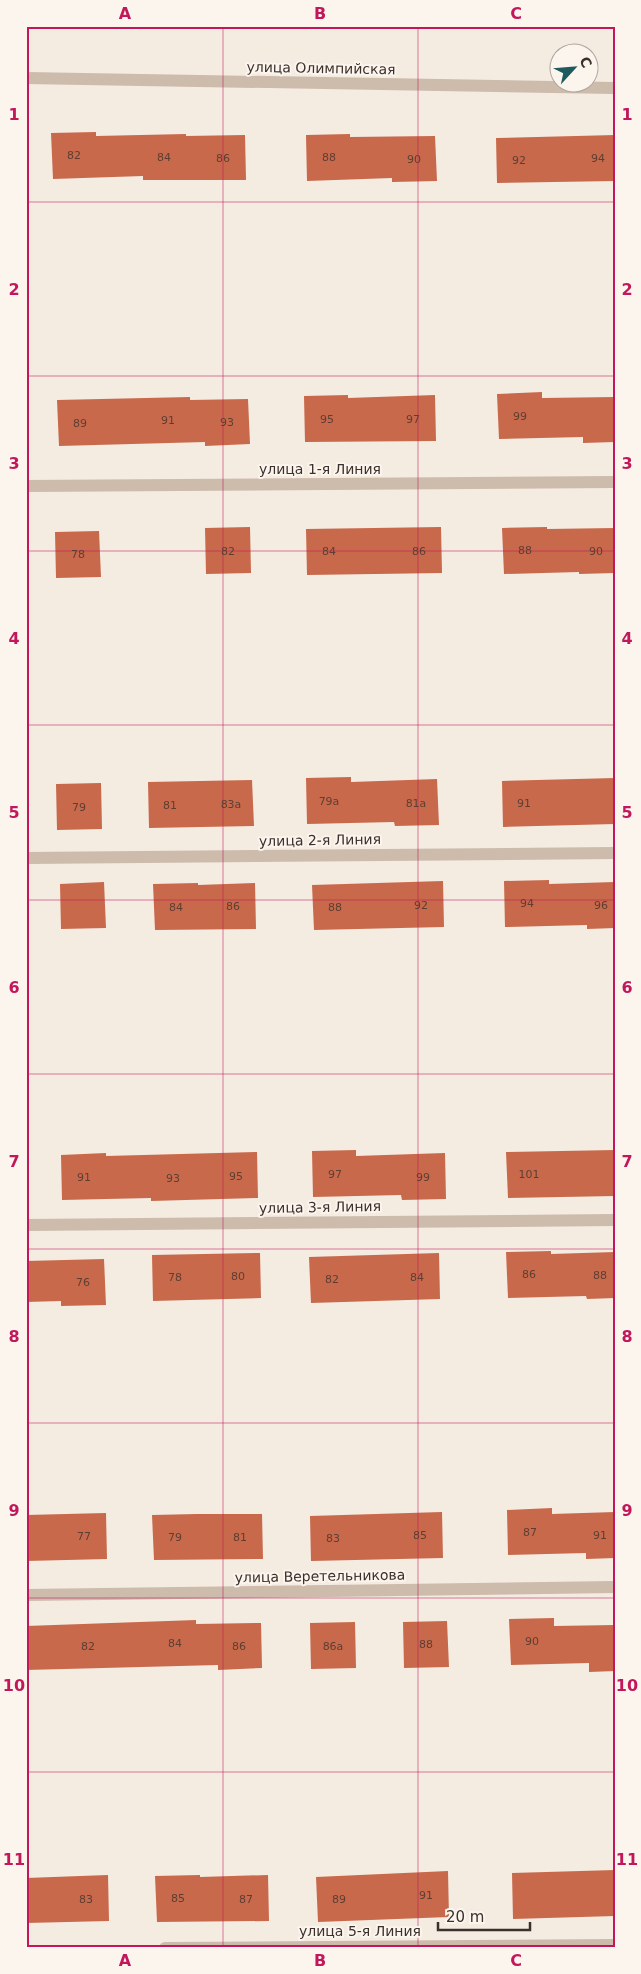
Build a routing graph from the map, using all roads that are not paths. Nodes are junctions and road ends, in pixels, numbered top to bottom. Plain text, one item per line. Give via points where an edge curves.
1 (26, 78) edge
2 (615, 88) edge
3 (615, 482) edge
4 (26, 486) edge
5 (615, 853) edge
6 (26, 858) edge
7 (615, 1220) edge
8 (26, 1225) edge
9 (615, 1587) edge
10 (26, 1594) edge
11 (615, 1945) edge
12 (165, 1948) edge

1 - 2 street, улица Олимпийская
3 - 4 street, улица 1-я Линия
5 - 6 street, улица 2-я Линия
7 - 8 street, улица 3-я Линия
9 - 10 street, улица Веретельникова
11 - 12 street, улица 5-я Линия

